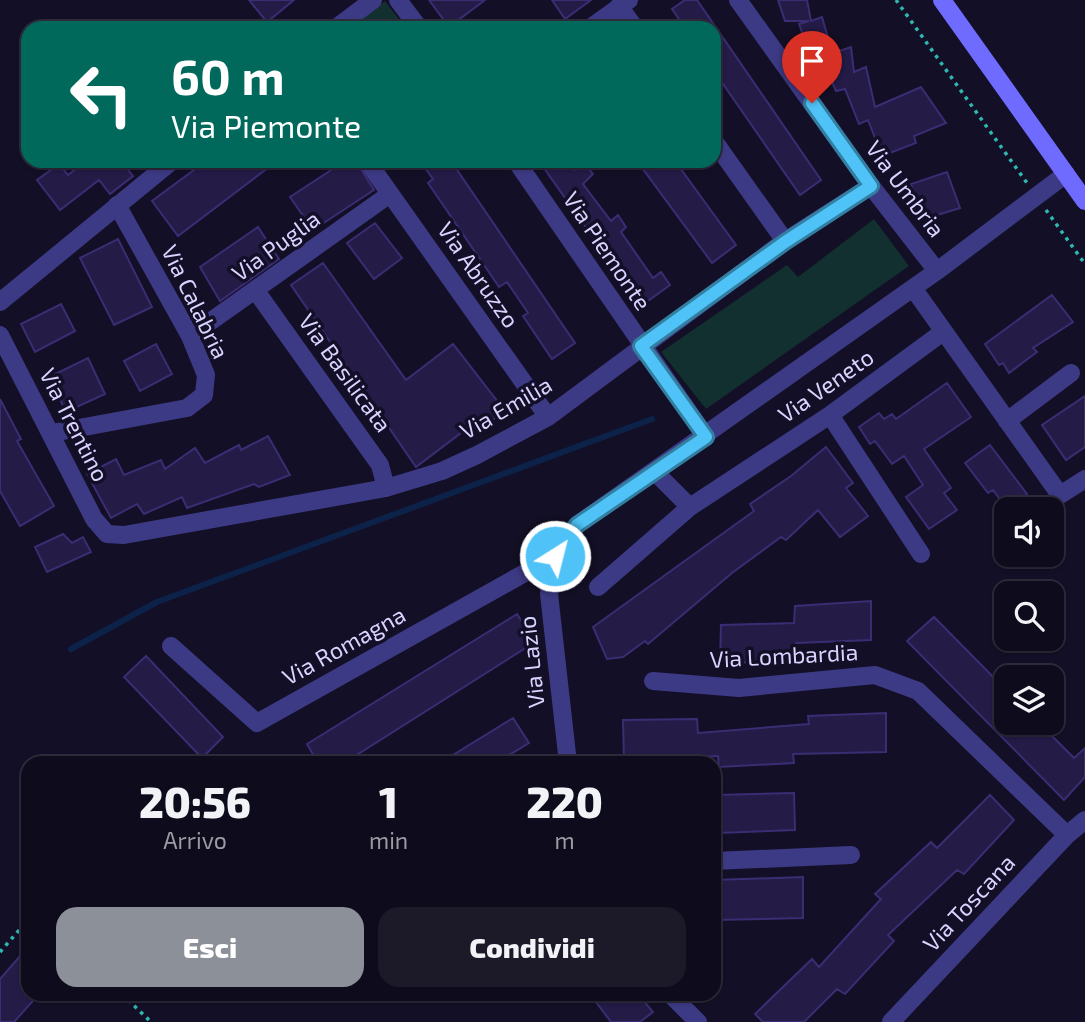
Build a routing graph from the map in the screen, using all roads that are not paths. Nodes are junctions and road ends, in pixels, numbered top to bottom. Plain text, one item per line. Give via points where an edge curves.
1 (373, 0) edge
2 (398, 0) edge
3 (738, 0) edge
4 (942, 0) edge
5 (624, 3) edge
6 (345, 21) edge
7 (414, 21) edge
8 (600, 21) edge
9 (632, 21) edge
10 (721, 151) edge
11 (163, 168) edge
12 (372, 168) edge
13 (521, 168) edge
14 (1066, 174) junction
15 (871, 186) junction
16 (390, 194) junction
17 (1085, 201) edge
18 (117, 205) junction
19 (785, 242) junction
20 (937, 271) junction
21 (914, 288) junction
22 (256, 291) junction
23 (0, 302) edge
24 (943, 332) junction
25 (0, 335) edge
26 (190, 336) junction
27 (641, 346) junction
28 (1071, 373) dead end
29 (830, 415) junction
30 (548, 417) junction
31 (1007, 421) junction
32 (52, 433) junction
33 (706, 437) junction
34 (655, 472) junction
35 (1085, 479) edge
36 (386, 488) junction
37 (690, 507) junction
38 (107, 534) joint
39 (921, 554) dead end
40 (555, 556) junction
41 (598, 587) dead end
42 (171, 646) dead end
43 (653, 681) dead end
44 (567, 756) edge
45 (1085, 820) edge
46 (1067, 835) junction
47 (852, 855) dead end
48 (721, 861) edge
49 (677, 1001) edge
50 (698, 1022) edge
51 (891, 1022) edge

1 - 6 street
2 - 7 street
3 - 15 street, Via Umbria
4 - 14 main road
5 - 8 street
5 - 9 street
10 - 19 street
11 - 18 street
12 - 16 street, Via Abruzzo
13 - 27 street, Via Piemonte
14 - 17 main road
14 - 20 street, Via Veneto
15 - 19 street, Via Emilia
15 - 20 street, Via Umbria
16 - 22 street, Via Puglia
16 - 30 street, Via Abruzzo
18 - 23 street
18 - 26 street, Via Calabria
19 - 27 street, Via Emilia
20 - 21 street, Via Veneto
21 - 24 street
21 - 33 street, Via Veneto
22 - 26 street, Via Puglia
22 - 36 street, Via Basilicata via 380,465
24 - 29 street, Via Veneto
24 - 31 street
25 - 32 street, Via Trentino
26 - 32 street, Via Calabria via 206,375 204,395 187,408
27 - 30 street, Via Emilia
27 - 33 street, Via Piemonte
28 - 31 street
29 - 37 street, Via Veneto
29 - 39 street
30 - 36 street, Via Emilia via 442,471
31 - 35 street via 1059,495
32 - 38 street, Via Trentino via 94,519
33 - 34 street, Via Veneto
34 - 37 street
34 - 40 street, Via Veneto via 577,525
36 - 38 street, Via Emilia via 124,535
37 - 41 street, Via Veneto
40 - 42 street, Via Romagna via 257,723
40 - 44 street, Via Lazio via 549,594
43 - 46 street, Via Lombardia via 739,688 875,675 918,691
45 - 46 street, Via Toscana
46 - 51 street, Via Toscana
47 - 48 street
49 - 50 street

